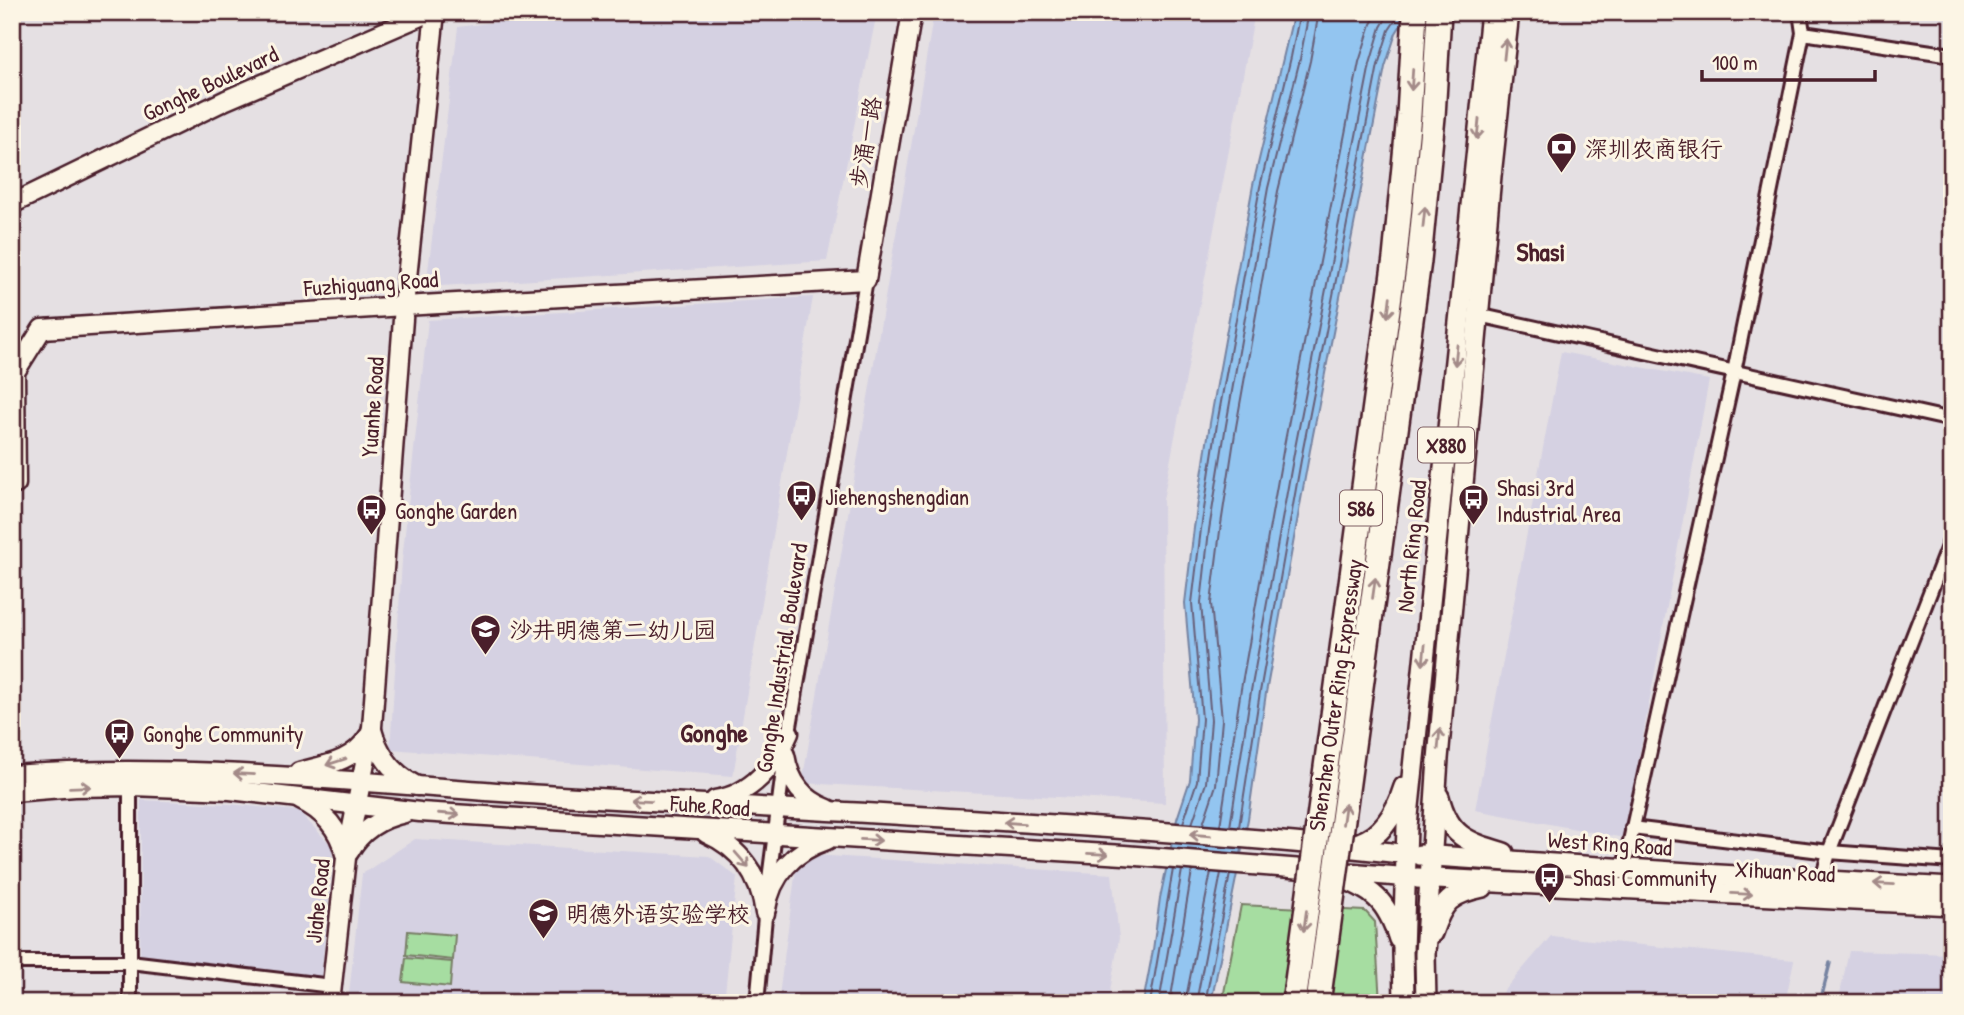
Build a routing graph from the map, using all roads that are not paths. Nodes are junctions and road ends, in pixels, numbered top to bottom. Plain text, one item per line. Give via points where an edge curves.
1 (432, 12) edge
2 (912, 12) edge
3 (1415, 12) edge
4 (1439, 12) edge
5 (1491, 12) edge
6 (1509, 12) edge
7 (1800, 12) edge
8 (1803, 33) junction
9 (1952, 55) edge
10 (12, 204) edge
11 (866, 279) junction
12 (404, 306) junction
13 (1478, 315) junction
14 (1734, 372) junction
15 (1952, 420) edge
16 (16, 484) dead end
17 (1952, 536) edge
18 (372, 727) junction
19 (789, 733) junction
20 (785, 755) junction
21 (1413, 755) junction
22 (12, 775) edge
23 (286, 776) junction
24 (361, 783) junction
25 (1436, 785) junction
26 (130, 786) junction
27 (421, 788) junction
28 (12, 792) edge
29 (292, 796) junction
30 (695, 803) junction
31 (356, 805) junction
32 (778, 808) junction
33 (420, 812) junction
34 (842, 812) junction
35 (1632, 828) junction
36 (693, 829) junction
37 (775, 834) junction
38 (840, 838) junction
39 (1331, 847) junction
40 (1829, 852) junction
41 (1405, 854) junction
42 (1432, 856) junction
43 (346, 858) junction
44 (1952, 861) edge
45 (1532, 862) junction
46 (1624, 868) junction
47 (1327, 871) junction
48 (1405, 877) junction
49 (1429, 878) junction
50 (1822, 881) junction
51 (1510, 882) junction
52 (1952, 888) edge
53 (1952, 905) edge
54 (765, 913) junction
55 (1403, 951) junction
56 (1425, 954) junction
57 (12, 962) edge
58 (130, 962) junction
59 (331, 994) edge
60 (130, 1003) edge
61 (757, 1003) edge
62 (1294, 1003) edge
63 (1318, 1003) edge
64 (1404, 1003) edge
65 (1426, 1003) edge

1 - 10 main road, Gonghe Boulevard via 226,100
1 - 12 main road, Yuanhe Road
2 - 11 main road, 步涌一路
3 -> 62 highway, Shenzhen Outer Ring Expressway / S86, bridge via 1395,258
63 -> 4 highway, Shenzhen Outer Ring Expressway / S86, bridge via 1419,261
5 -> 21 main road, North Ring Road / X880
13 -> 6 main road, North Ring Road / X880
7 - 8 street
8 - 9 street
8 - 14 street
11 - 12 main road, Fuzhiguang Road
11 - 19 street, Gonghe Industrial Boulevard
12 - 16 main road, Fuzhiguang Road via 41,329 15,372
12 - 18 main road, Yuanhe Road
13 - 14 street
25 -> 13 main road, North Ring Road / X880
14 - 15 street
14 - 35 street
17 - 40 street
18 -> 23 main road via 363,745 348,758
18 - 24 main road, Yuanhe Road
18 - 27 main road via 386,761
19 - 20 street, Gonghe Industrial Boulevard
19 - 30 main road via 770,767 751,785 729,798
20 - 32 street, Gonghe Industrial Boulevard
20 - 34 main road via 801,792 816,804
21 - 39 main road via 1398,803 1382,827 1359,843
21 - 41 main road, North Ring Road / X880
23 -> 22 main road, Fuhe Road via 133,769
23 - 24 main road, Fuhe Road
24 - 27 main road, Fuhe Road
24 - 31 main road, Yuanhe Road
25 - 42 main road, North Ring Road / X880
25 - 45 main road via 1446,819 1458,834 1474,844
28 -> 26 main road, Fuhe Road
26 - 29 main road, Fuhe Road
26 - 58 street
30 -> 27 main road, Fuhe Road
29 - 31 main road, Fuhe Road
29 - 43 main road via 323,815 338,835
30 - 32 main road, Fuhe Road
31 - 33 main road, Fuhe Road
31 - 43 main road, Jiahe Road
32 - 34 main road, Fuhe Road
32 - 37 street, Gonghe Industrial Boulevard
33 -> 36 main road, Fuhe Road
33 - 43 main road via 382,820 361,836
39 -> 34 main road, Fuhe Road
35 - 40 street
35 - 46 street
36 - 37 main road, Fuhe Road
36 -> 54 main road via 725,843 743,859 756,879
37 - 38 main road, Fuhe Road
37 - 54 street, Gonghe Industrial Boulevard
38 -> 47 main road, Fuhe Road
38 - 54 main road via 817,843 789,862 770,891
39 - 41 main road, Fuhe Road
40 - 44 street
40 - 50 street
41 - 42 main road, West Ring Road
41 - 48 main road, North Ring Road / X880
42 - 45 main road, West Ring Road
42 - 49 main road, North Ring Road
43 - 59 main road, Jiahe Road
45 - 46 main road, West Ring Road
46 - 50 main road, West Ring Road
47 - 48 main road, Fuhe Road
47 - 55 main road via 1381,901
48 - 49 main road, Xihuan Road
48 - 55 main road, North Ring Road
49 - 51 main road, Xihuan Road
49 - 56 main road, North Ring Road
52 -> 50 main road, West Ring Road
51 -> 53 main road, Xihuan Road
51 - 56 main road via 1464,891 1448,900
54 - 61 street, Gonghe Industrial Boulevard
55 - 64 main road, North Ring Road
56 - 65 main road, North Ring Road
57 - 58 street
58 - 59 street
58 - 60 street

